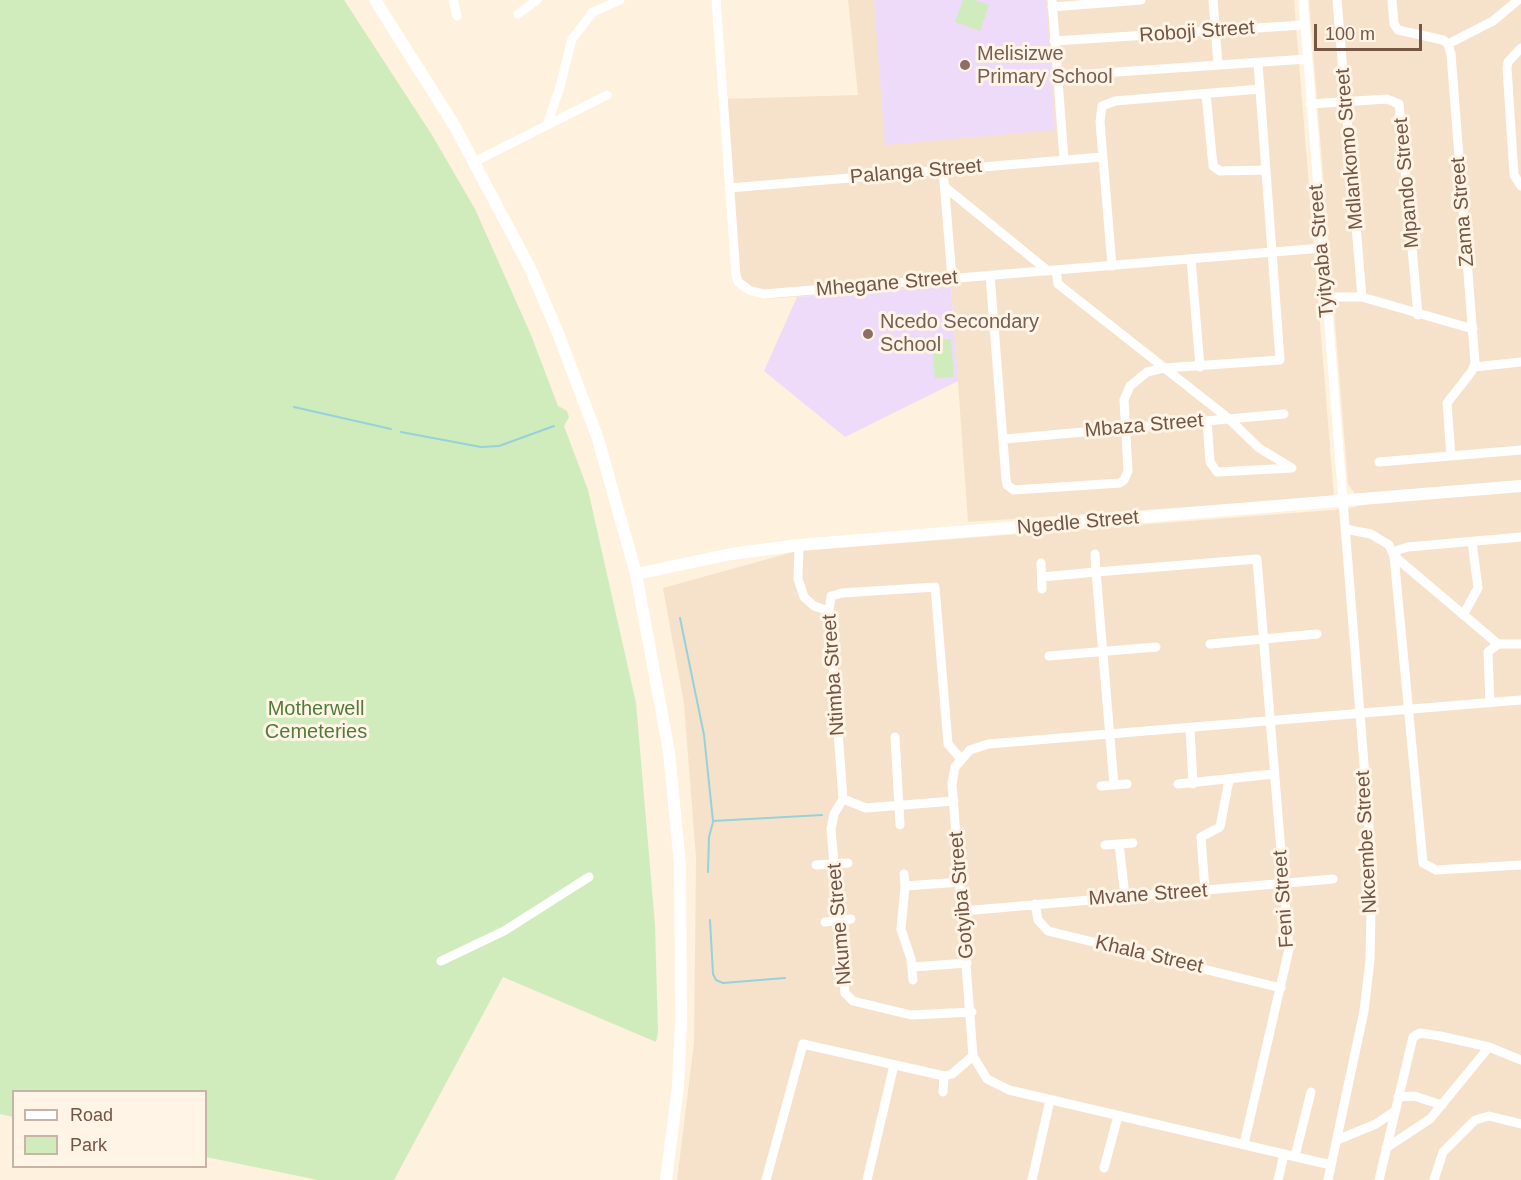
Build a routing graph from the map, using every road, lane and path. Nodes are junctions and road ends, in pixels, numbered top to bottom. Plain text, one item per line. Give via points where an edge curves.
1 (375, 0) edge
2 (453, 0) edge
3 (537, 0) edge
4 (621, 0) edge
5 (716, 0) edge
6 (1141, 0) edge
7 (1213, 0) edge
8 (1303, 0) edge
9 (1337, 0) edge
10 (1392, 0) edge
11 (1518, 0) edge
12 (1052, 3) edge
13 (518, 14) dead end
14 (457, 16) dead end
15 (1304, 25) junction
16 (1215, 31) junction
17 (1054, 41) junction
18 (1448, 44) junction
19 (1521, 48) edge
20 (1307, 59) junction
21 (1258, 63) junction
22 (1218, 65) junction
23 (1058, 75) junction
24 (1260, 89) junction
25 (1206, 94) junction
26 (607, 95) dead end
27 (1347, 103) junction
28 (1310, 104) junction
29 (546, 125) junction
30 (1102, 157) junction
31 (1064, 160) junction
32 (474, 162) junction
33 (943, 169) junction
34 (1266, 170) junction
35 (1521, 186) edge
36 (945, 187) junction
37 (729, 188) junction
38 (1322, 248) junction
39 (1273, 252) junction
40 (1191, 259) junction
41 (1112, 266) junction
42 (1052, 271) junction
43 (990, 275) junction
44 (952, 278) junction
45 (1326, 297) junction
46 (1362, 297) junction
47 (1418, 315) junction
48 (1473, 329) junction
49 (1521, 362) edge
50 (1200, 367) junction
51 (1474, 367) junction
52 (1164, 368) junction
53 (1284, 414) dead end
54 (1228, 418) junction
55 (1206, 421) junction
56 (1124, 428) junction
57 (1005, 439) junction
58 (1521, 450) edge
59 (1451, 456) junction
60 (1379, 462) dead end
61 (1521, 486) edge
62 (1343, 501) junction
63 (1345, 529) junction
64 (1521, 537) edge
65 (1472, 542) junction
66 (799, 545) junction
67 (1095, 554) dead end
68 (1394, 556) junction
69 (1041, 563) dead end
70 (1096, 572) junction
71 (636, 574) junction
72 (1042, 577) junction
73 (1042, 590) dead end
74 (828, 611) junction
75 (1463, 615) junction
76 (1317, 634) dead end
77 (1264, 640) junction
78 (1210, 644) dead end
79 (1498, 644) junction
80 (1521, 644) edge
81 (1156, 647) dead end
82 (1103, 653) junction
83 (1049, 657) dead end
84 (1521, 700) edge
85 (1490, 703) junction
86 (1409, 710) junction
87 (1359, 713) junction
88 (1271, 722) junction
89 (1190, 729) junction
90 (1110, 735) junction
91 (895, 737) dead end
92 (960, 759) junction
93 (1274, 774) junction
94 (1229, 780) junction
95 (1127, 784) dead end
96 (1178, 784) dead end
97 (1193, 784) junction
98 (1114, 785) junction
99 (1101, 786) dead end
100 (843, 798) junction
101 (954, 801) junction
102 (900, 805) junction
103 (900, 825) dead end
104 (1133, 843) dead end
105 (1119, 844) junction
106 (1105, 845) dead end
107 (848, 863) dead end
108 (816, 865) dead end
109 (835, 865) junction
110 (1521, 865) edge
111 (904, 874) dead end
112 (589, 877) dead end
113 (1333, 879) dead end
114 (961, 882) junction
115 (1284, 884) junction
116 (905, 886) junction
117 (1205, 890) junction
118 (1125, 896) junction
119 (1035, 904) junction
120 (963, 911) junction
121 (851, 919) dead end
122 (840, 921) junction
123 (825, 922) dead end
124 (441, 961) dead end
125 (967, 963) junction
126 (913, 967) junction
127 (913, 980) dead end
128 (1281, 988) junction
129 (972, 1012) junction
130 (1489, 1047) junction
131 (974, 1056) junction
132 (1520, 1059) edge
133 (894, 1065) junction
134 (944, 1076) junction
135 (943, 1092) dead end
136 (1311, 1092) dead end
137 (1398, 1097) junction
138 (1050, 1100) junction
139 (1443, 1105) junction
140 (1395, 1111) junction
141 (1118, 1116) junction
142 (1521, 1124) edge
143 (1336, 1140) junction
144 (1244, 1144) junction
145 (1386, 1148) junction
146 (1284, 1154) junction
147 (1295, 1156) junction
148 (1331, 1165) junction
149 (1104, 1168) dead end
150 (666, 1180) edge
151 (766, 1180) edge
152 (867, 1180) edge
153 (1032, 1180) edge
154 (1278, 1180) edge
155 (1328, 1180) edge
156 (1379, 1180) edge
157 (1434, 1180) edge

1 - 32 main road
2 - 14 street
3 - 13 street
4 - 29 street via 593,12 572,39
5 - 37 street, Mhegane Street
6 - 12 street
7 - 16 street
8 - 15 street, Tyityaba Street
9 - 27 street, Mdlankomo Street
10 - 18 street via 1398,30
11 - 18 street via 1493,21
12 - 17 street
15 - 16 street, Roboji Street
15 - 20 street, Tyityaba Street
16 - 17 street, Roboji Street
16 - 22 street
17 - 23 street
18 - 48 street, Zama Street
19 - 35 street via 1508,62 1507,69 1514,174
20 - 21 street
20 - 28 street, Tyityaba Street
21 - 22 street
21 - 24 street
22 - 23 street
23 - 31 street
24 - 25 street
24 - 34 street
25 - 30 street via 1105,104 1100,112
25 - 34 street via 1213,166 1220,171
26 - 29 street
27 - 28 street, Mpando Street
27 - 46 street, Mdlankomo Street
27 - 47 street, Mpando Street via 1387,99 1399,104
28 - 38 street, Tyityaba Street
29 - 32 street
30 - 31 street, Palanga Street
30 - 41 street
31 - 33 street, Palanga Street
32 - 71 main road via 530,268 570,363 598,439
33 - 36 street
33 - 37 street, Palanga Street
34 - 39 street
36 - 42 street
36 - 44 street
37 - 44 street, Mhegane Street via 736,275 738,282 749,290 764,294
38 - 39 street, Mhegane Street
38 - 45 street, Tyityaba Street
39 - 40 street, Mhegane Street
39 - 50 street via 1280,360
40 - 41 street, Mhegane Street
40 - 50 street
41 - 42 street, Mhegane Street
42 - 43 street, Mhegane Street
42 - 52 street via 1058,284
43 - 44 street, Mhegane Street
43 - 57 street
45 - 46 street
45 - 62 street, Tyityaba Street
46 - 47 street
47 - 48 street
48 - 51 street, Zama Street
49 - 51 street
50 - 52 street
51 - 59 street via 1447,403
52 - 54 street
52 - 56 street via 1147,372 1130,387 1123,405
53 - 54 street, Mbaza Street
54 - 55 street, Mbaza Street
54 - 55 street via 1259,448 1292,468 1217,472 1210,462
55 - 56 street, Mbaza Street
56 - 57 street, Mbaza Street
56 - 57 street via 1128,471 1120,483 1014,490 1007,485
58 - 59 street
59 - 60 street
61 - 62 main road, Ngedle Street
62 - 63 street, Nkcembe Street
62 - 66 main road, Ngedle Street
63 - 68 street via 1379,538 1389,545
63 - 87 street, Nkcembe Street
64 - 65 street
65 - 68 street via 1408,547
65 - 75 street via 1478,588
66 - 71 main road, Ngedle Street via 731,554
66 - 74 street via 798,579 804,597
67 - 70 street
68 - 75 street
68 - 86 street
69 - 72 street
70 - 72 street
70 - 77 street, Feni Street via 1257,559
70 - 82 street
71 - 150 main road via 669,752 680,865 680,1054
72 - 73 street
74 - 92 street, Ntimba Street via 834,594 935,586 948,744
74 - 100 street, Ntimba Street
75 - 79 street
76 - 77 street
77 - 78 street
77 - 88 street, Feni Street
79 - 80 street
79 - 85 street via 1488,652
81 - 82 street
82 - 83 street
82 - 90 street
84 - 85 street
85 - 86 street
86 - 87 street
86 - 110 street via 1423,863 1436,870
87 - 88 street
87 - 143 street, Nkcembe Street via 1372,864 1370,949 1362,1028
88 - 89 street
88 - 93 street, Feni Street
89 - 90 street
89 - 97 street
90 - 92 street via 988,744 970,750
90 - 98 street
91 - 102 street
92 - 101 street, Gotyiba Street via 953,774
93 - 94 street
93 - 115 street, Feni Street
94 - 97 street
94 - 117 street via 1220,827 1201,837
95 - 98 street
96 - 97 street
98 - 99 street
100 - 102 street via 861,808
100 - 109 street, Nkume Street via 831,824
101 - 102 street
101 - 114 street, Gotyiba Street
102 - 103 street
104 - 105 street
105 - 106 street
105 - 118 street
107 - 109 street
108 - 109 street
109 - 122 street, Nkume Street
111 - 116 street
112 - 124 street via 504,931
113 - 115 street, Mvane Street
114 - 116 street
114 - 120 street, Gotyiba Street
115 - 117 street, Mvane Street
115 - 128 street, Feni Street via 1289,949
116 - 126 street via 901,929
117 - 118 street, Mvane Street
118 - 119 street, Mvane Street
119 - 120 street, Mvane Street
119 - 128 street, Khala Street via 1038,920 1048,931
120 - 125 street, Gotyiba Street
121 - 122 street
122 - 123 street
122 - 129 street, Nkume Street via 845,993 849,999 911,1015
125 - 126 street
125 - 129 street, Gotyiba Street
126 - 127 street
128 - 144 street, Feni Street
129 - 131 street, Gotyiba Street
130 - 132 street
130 - 137 street via 1425,1033 1416,1035 1410,1042
130 - 139 street
131 - 134 street
131 - 138 street, Gotyiba Street via 991,1083
133 - 134 street
133 - 151 street via 803,1044
133 - 152 street
134 - 135 street
136 - 147 street
137 - 139 street via 1414,1096
137 - 140 street
138 - 141 street, Gotyiba Street
138 - 153 street
139 - 145 street via 1430,1119
140 - 143 street via 1376,1124
140 - 145 street
141 - 144 street, Gotyiba Street
141 - 149 street
142 - 157 street via 1489,1116 1475,1120 1443,1152
143 - 148 street, Nkcembe Street
144 - 146 street, Gotyiba Street
145 - 156 street
146 - 147 street, Gotyiba Street
146 - 154 street
147 - 148 street, Gotyiba Street
148 - 155 street, Nkcembe Street

